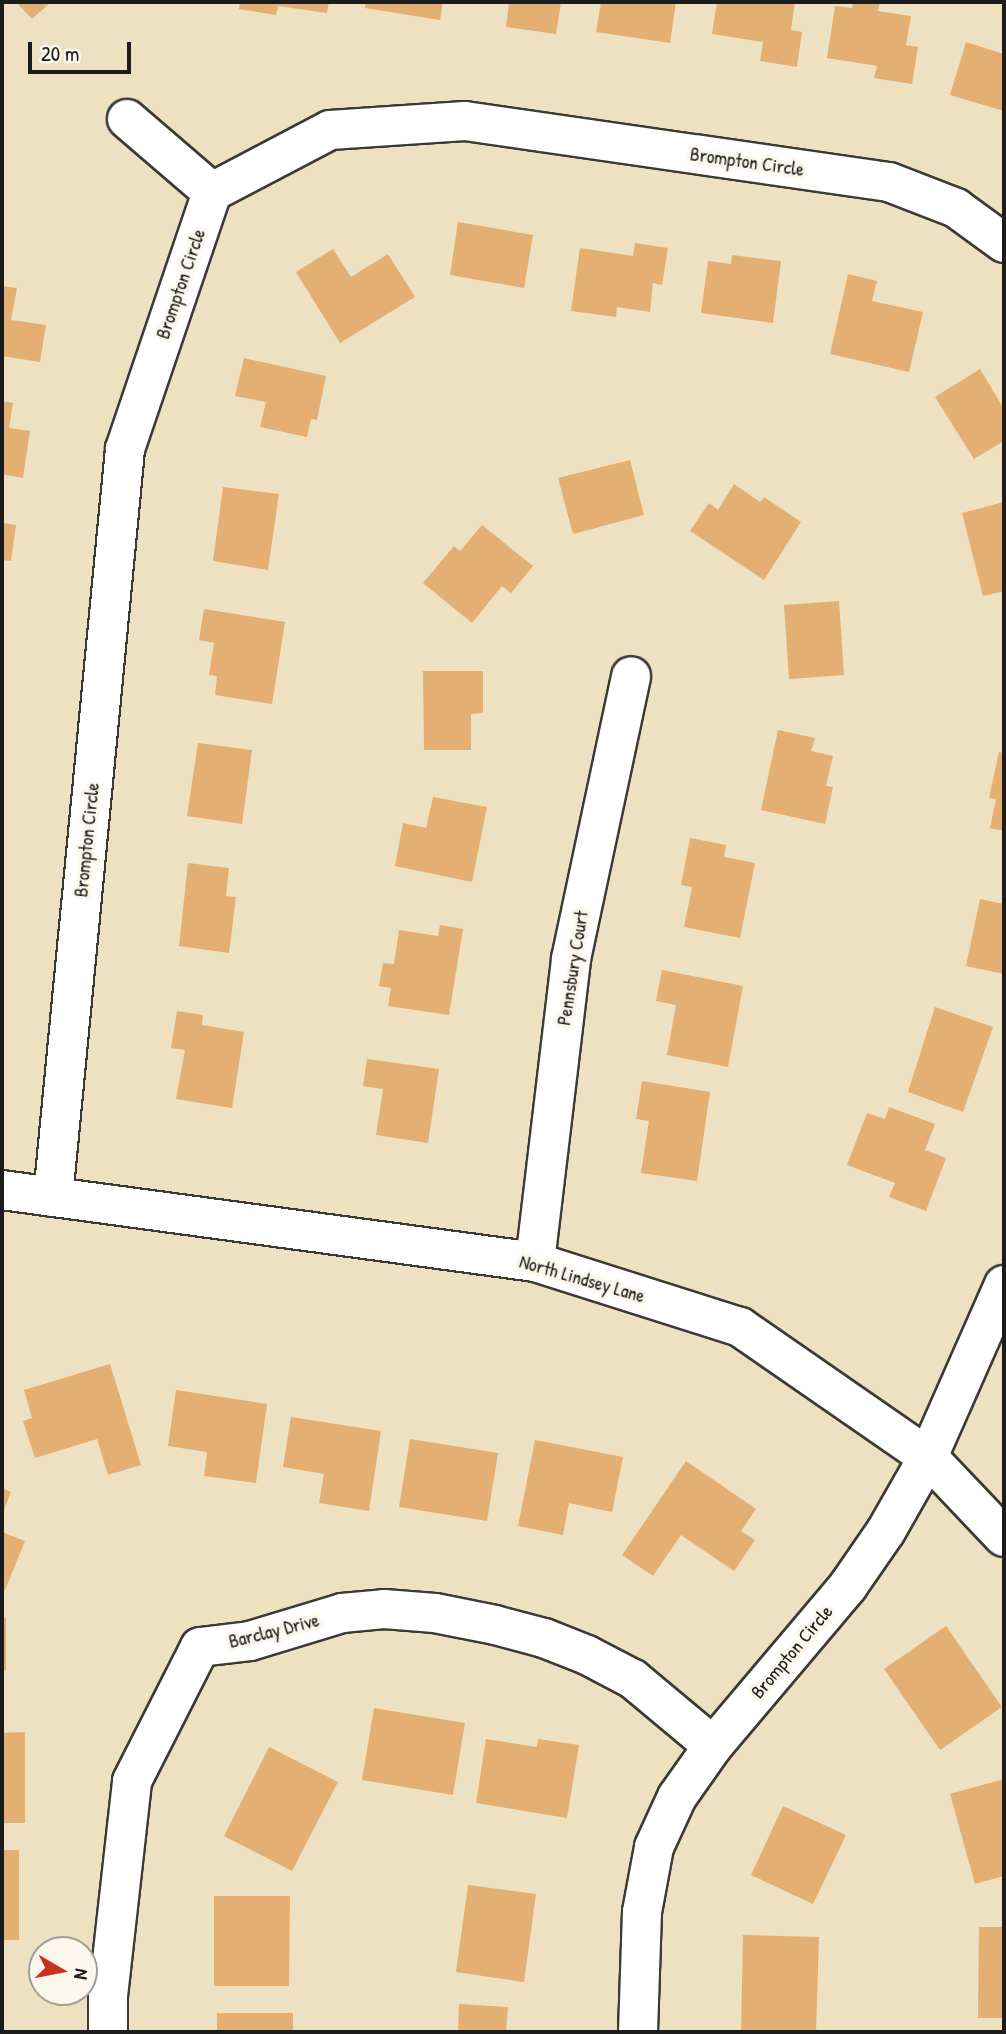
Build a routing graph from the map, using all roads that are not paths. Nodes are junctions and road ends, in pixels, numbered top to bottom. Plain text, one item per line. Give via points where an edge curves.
1 (127, 119) dead end
2 (212, 192) junction
3 (1004, 243) edge
4 (631, 676) dead end
5 (2, 1190) edge
6 (53, 1197) junction
7 (535, 1262) junction
8 (1004, 1285) edge
9 (928, 1457) junction
10 (1004, 1536) edge
11 (713, 1745) junction
12 (108, 2032) edge
13 (638, 2032) edge

1 - 2 street
2 - 3 street, Brompton Circle via 330,130 465,121 889,182 957,208
2 - 6 street, Brompton Circle via 125,449
4 - 7 street, Pennsbury Court via 571,959
5 - 6 street, North Lindsey Lane
6 - 7 street, North Lindsey Lane
7 - 9 street, North Lindsey Lane via 740,1327
8 - 9 street, Brompton Circle
9 - 10 street, North Lindsey Lane
9 - 11 street, Brompton Circle via 848,1586
11 - 12 street, Barclay Drive via 633,1679 587,1655 544,1638 435,1613 342,1613 250,1641 200,1647 132,1781
11 - 13 street, Brompton Circle via 677,1797 654,1847 642,1912

